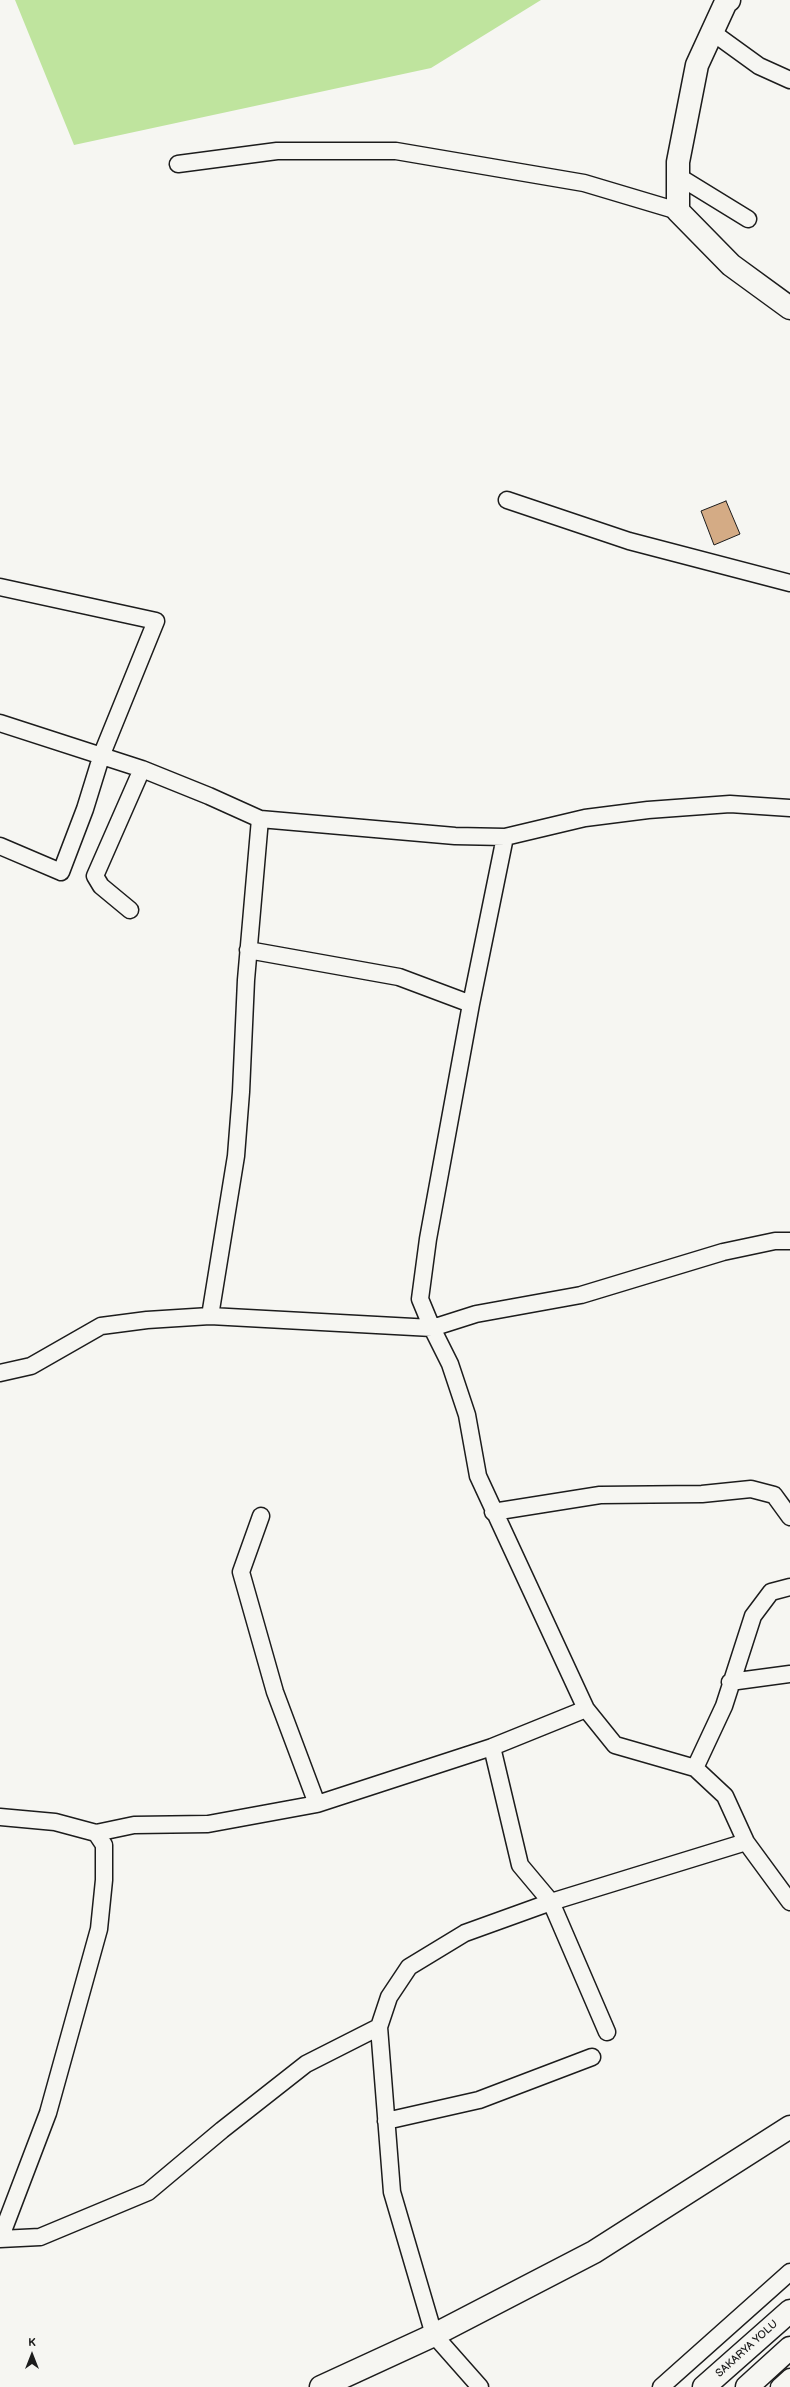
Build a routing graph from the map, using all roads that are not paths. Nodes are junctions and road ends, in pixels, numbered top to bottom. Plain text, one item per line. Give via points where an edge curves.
1 (729, 0) edge
2 (712, 32) junction
3 (790, 80) edge
4 (178, 164) dead end
5 (678, 176) junction
6 (678, 211) junction
7 (748, 219) dead end
8 (790, 308) edge
9 (507, 500) dead end
10 (790, 582) edge
11 (0, 587) edge
12 (0, 723) edge
13 (102, 754) junction
14 (142, 769) junction
15 (790, 808) edge
16 (260, 819) junction
17 (505, 837) junction
18 (0, 846) edge
19 (130, 910) dead end
20 (248, 950) junction
21 (471, 1004) junction
22 (790, 1241) edge
23 (210, 1316) junction
24 (432, 1328) junction
25 (0, 1373) edge
26 (493, 1512) junction
27 (261, 1516) dead end
28 (790, 1517) edge
29 (790, 1587) edge
30 (790, 1674) edge
31 (730, 1682) junction
32 (586, 1709) junction
33 (492, 1747) junction
34 (695, 1768) junction
35 (317, 1804) junction
36 (0, 1816) edge
37 (96, 1833) junction
38 (746, 1842) junction
39 (551, 1902) junction
40 (790, 1902) edge
41 (380, 2026) junction
42 (607, 2032) dead end
43 (592, 2057) dead end
44 (386, 2121) junction
45 (790, 2127) edge
46 (790, 2272) edge
47 (790, 2311) edge
48 (434, 2336) junction
49 (790, 2348) edge
50 (790, 2377) edge
51 (321, 2387) edge
52 (480, 2387) edge
53 (661, 2387) edge
54 (704, 2387) edge
55 (747, 2387) edge
56 (780, 2387) edge

1 - 2 main road
2 - 3 street via 759,66
2 - 5 main road via 697,65 678,162
4 - 6 street via 277,151 396,151 584,183
5 - 6 main road
5 - 7 street
6 - 8 main road via 731,265
9 - 10 street via 629,541
11 - 13 street via 156,621
12 - 13 street
13 - 14 street
13 - 18 street via 61,872
14 - 16 street
14 - 19 street via 95,876 101,886
15 - 17 street via 730,804 648,810 585,818
16 - 17 street via 455,836
16 - 20 street
17 - 21 street
20 - 21 street via 399,977
20 - 23 street via 236,1156
21 - 24 street via 428,1239 420,1299
22 - 24 street via 776,1241 724,1252 581,1295 476,1314
23 - 24 street
23 - 25 street via 102,1326 31,1366
24 - 26 street via 453,1371 467,1415 478,1476
26 - 28 street via 600,1495 702,1494 751,1489 774,1495
26 - 32 street
27 - 35 street via 241,1572 274,1692
29 - 31 street via 771,1592 753,1616
30 - 31 street
31 - 34 street via 724,1706
32 - 33 street
32 - 34 street via 615,1745
33 - 35 street
33 - 39 street via 520,1865
34 - 38 street via 725,1796
35 - 37 street via 208,1824 134,1825
36 - 37 street via 55,1822
37 - 41 street via 104,1845 104,1880 99,1929 48,2113 0,2239 40,2238 148,2192 306,2064
38 - 39 street
38 - 40 street
39 - 41 street via 465,1934 409,1967 389,1997
39 - 42 street
41 - 44 street
43 - 44 street via 480,2100
44 - 48 street via 392,2192
45 - 48 main road via 594,2252
46 - 53 street
47 - 54 main road, SAKARYA YOLU
48 - 51 main road
48 - 52 street
49 - 55 main road
50 - 56 street

